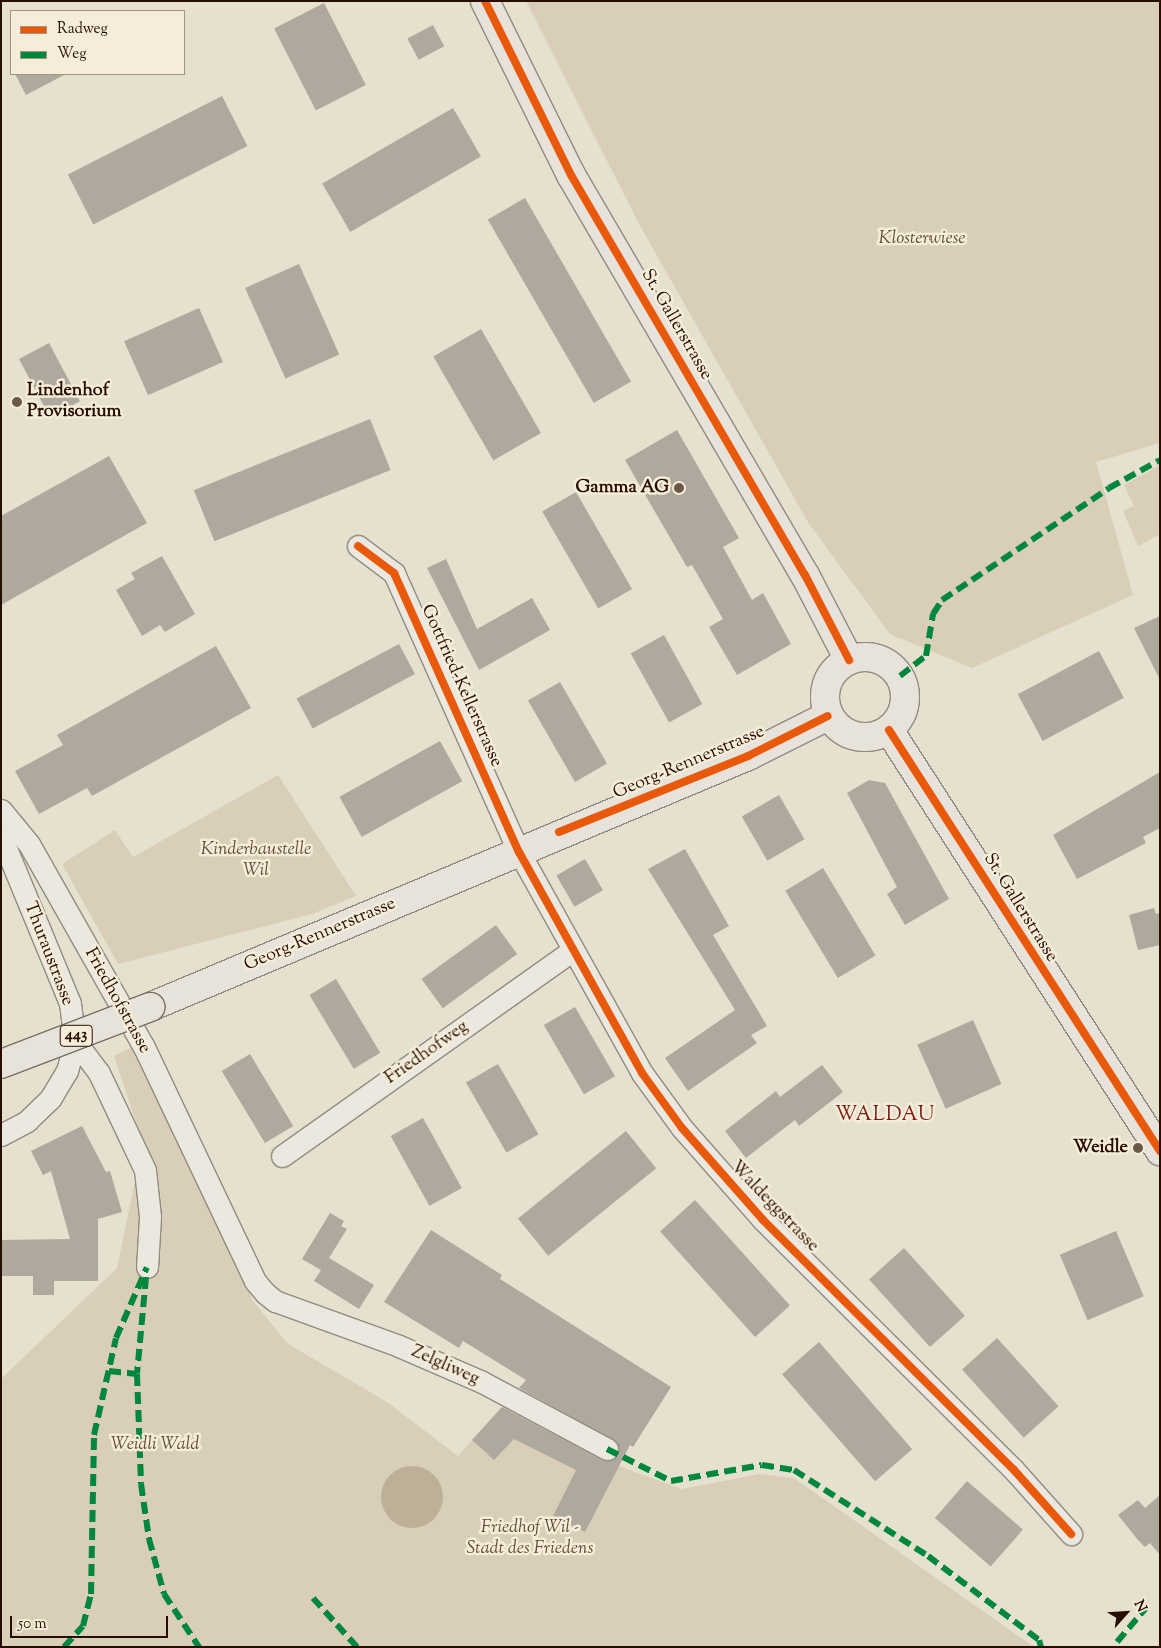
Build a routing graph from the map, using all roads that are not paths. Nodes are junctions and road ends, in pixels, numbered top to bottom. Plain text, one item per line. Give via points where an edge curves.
1 (486, 1) edge
2 (358, 546) dead end
3 (849, 660) junction
4 (828, 716) junction
5 (889, 730) junction
6 (1, 810) edge
7 (1, 836) edge
8 (519, 852) junction
9 (572, 950) junction
10 (75, 1040) junction
11 (1, 1064) edge
12 (1, 1135) edge
13 (1160, 1151) edge
14 (282, 1156) dead end
15 (147, 1267) dead end
16 (275, 1301) joint
17 (607, 1449) dead end
18 (1070, 1534) dead end

1 - 3 main road, St. Gallerstrasse via 571,175 805,575
2 - 8 street, Gottfried-Kellerstrasse via 394,573
3 - 4 main road via 835,669 826,683 824,700
3 - 5 main road via 878,658 900,676 905,705
4 - 5 main road via 837,727 862,738
4 - 8 main road, Georg-Rennerstrasse via 748,756
5 - 13 main road, St. Gallerstrasse via 1070,1018
6 - 16 street, Friedhofstrasse via 29,844 144,1047 255,1282
7 - 10 street, Thuraustrasse via 70,1003
8 - 9 street, Waldeggstrasse
8 - 11 main road, Georg-Rennerstrasse / 443, bridge via 150,1007
9 - 14 street, Friedhofweg
9 - 18 street, Waldeggstrasse via 642,1073 711,1163 762,1220 1014,1470
10 - 12 street via 67,1072 50,1099 27,1121
10 - 15 street, Thuraustrasse via 99,1073 145,1170 150,1217
16 - 17 street, Zelgliweg via 399,1346 482,1382

